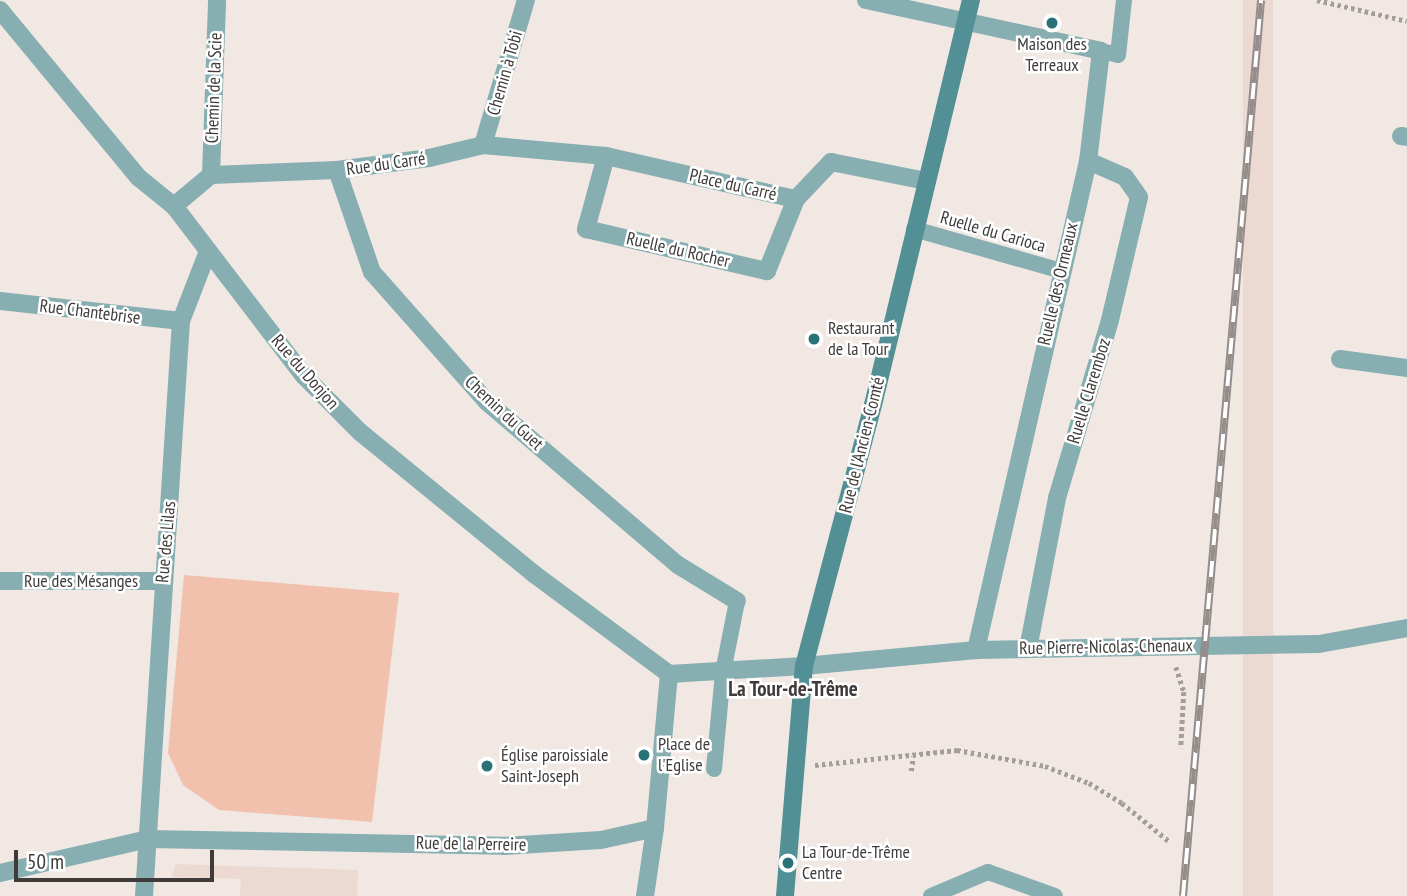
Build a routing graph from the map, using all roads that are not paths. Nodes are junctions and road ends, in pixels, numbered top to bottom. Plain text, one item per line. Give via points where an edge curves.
1 (217, 0) edge
2 (526, 0) edge
3 (866, 0) edge
4 (971, 0) edge
5 (1124, 0) edge
6 (0, 10) edge
7 (965, 21) junction
8 (1101, 51) junction
9 (483, 145) junction
10 (606, 156) junction
11 (1088, 161) junction
12 (337, 170) junction
13 (211, 176) junction
14 (926, 181) junction
15 (796, 199) junction
16 (174, 206) junction
17 (914, 229) junction
18 (208, 251) junction
19 (1061, 271) junction
20 (0, 301) edge
21 (181, 321) junction
22 (1340, 359) dead end
23 (1407, 368) edge
24 (0, 581) edge
25 (163, 581) junction
26 (737, 601) joint
27 (1407, 628) edge
28 (1028, 649) junction
29 (976, 650) junction
30 (804, 666) junction
31 (723, 672) junction
32 (670, 674) junction
33 (714, 769) dead end
34 (655, 828) junction
35 (148, 839) junction
36 (0, 873) edge
37 (144, 896) edge
38 (645, 896) edge
39 (785, 896) edge
40 (931, 896) edge
41 (1055, 896) edge

1 - 13 street, Chemin de la Scie
2 - 9 street, Chemin à Tobi
3 - 7 street
4 - 7 main road, Rue de l'Ancien-Comté
5 - 8 lane via 1118,55
6 - 16 street, Rue du Donjon via 138,177
7 - 8 street
7 - 14 main road, Rue de l'Ancien-Comté
8 - 11 street, Ruelle des Ormeaux
9 - 10 street, Rue du Carré
9 - 12 street, Rue du Carré via 429,158
10 - 15 street, Place du Carré
10 - 15 street, Ruelle du Rocher via 586,229 767,271
11 - 19 street, Ruelle des Ormeaux
11 - 28 street, Ruelle Claremboz via 1125,177 1139,197 1110,320 1057,498
12 - 13 street, Rue du Carré
12 - 26 street, Chemin du Guet via 372,272 487,402 678,565
13 - 16 street
14 - 15 street, Place du Carré via 831,162
14 - 17 main road, Rue de l'Ancien-Comté
16 - 18 street, Rue du Donjon
17 - 19 lane, Ruelle du Carioca
17 - 30 main road, Rue de l'Ancien-Comté
18 - 21 street, Rue des Lilas
18 - 32 street, Rue du Donjon via 304,376 360,432 534,574
19 - 29 street, Ruelle des Ormeaux
20 - 21 street, Rue Chantebrise
21 - 25 street, Rue des Lilas
22 - 23 street
24 - 25 street, Rue des Mésanges
25 - 35 street, Rue des Lilas
26 - 31 lane
27 - 28 street, Rue Pierre-Nicolas-Chenaux via 1319,644
28 - 29 street, Rue Pierre-Nicolas-Chenaux
29 - 30 street, Rue Pierre-Nicolas-Chenaux
30 - 31 street
30 - 39 main road, Rue de l'Ancien-Comté
31 - 32 street
31 - 33 lane
32 - 34 street
34 - 35 street, Rue de la Perreire via 601,840 503,846
34 - 38 street
35 - 36 street, Rue de la Perreire
35 - 37 street, Rue des Lilas
40 - 41 lane via 988,872

